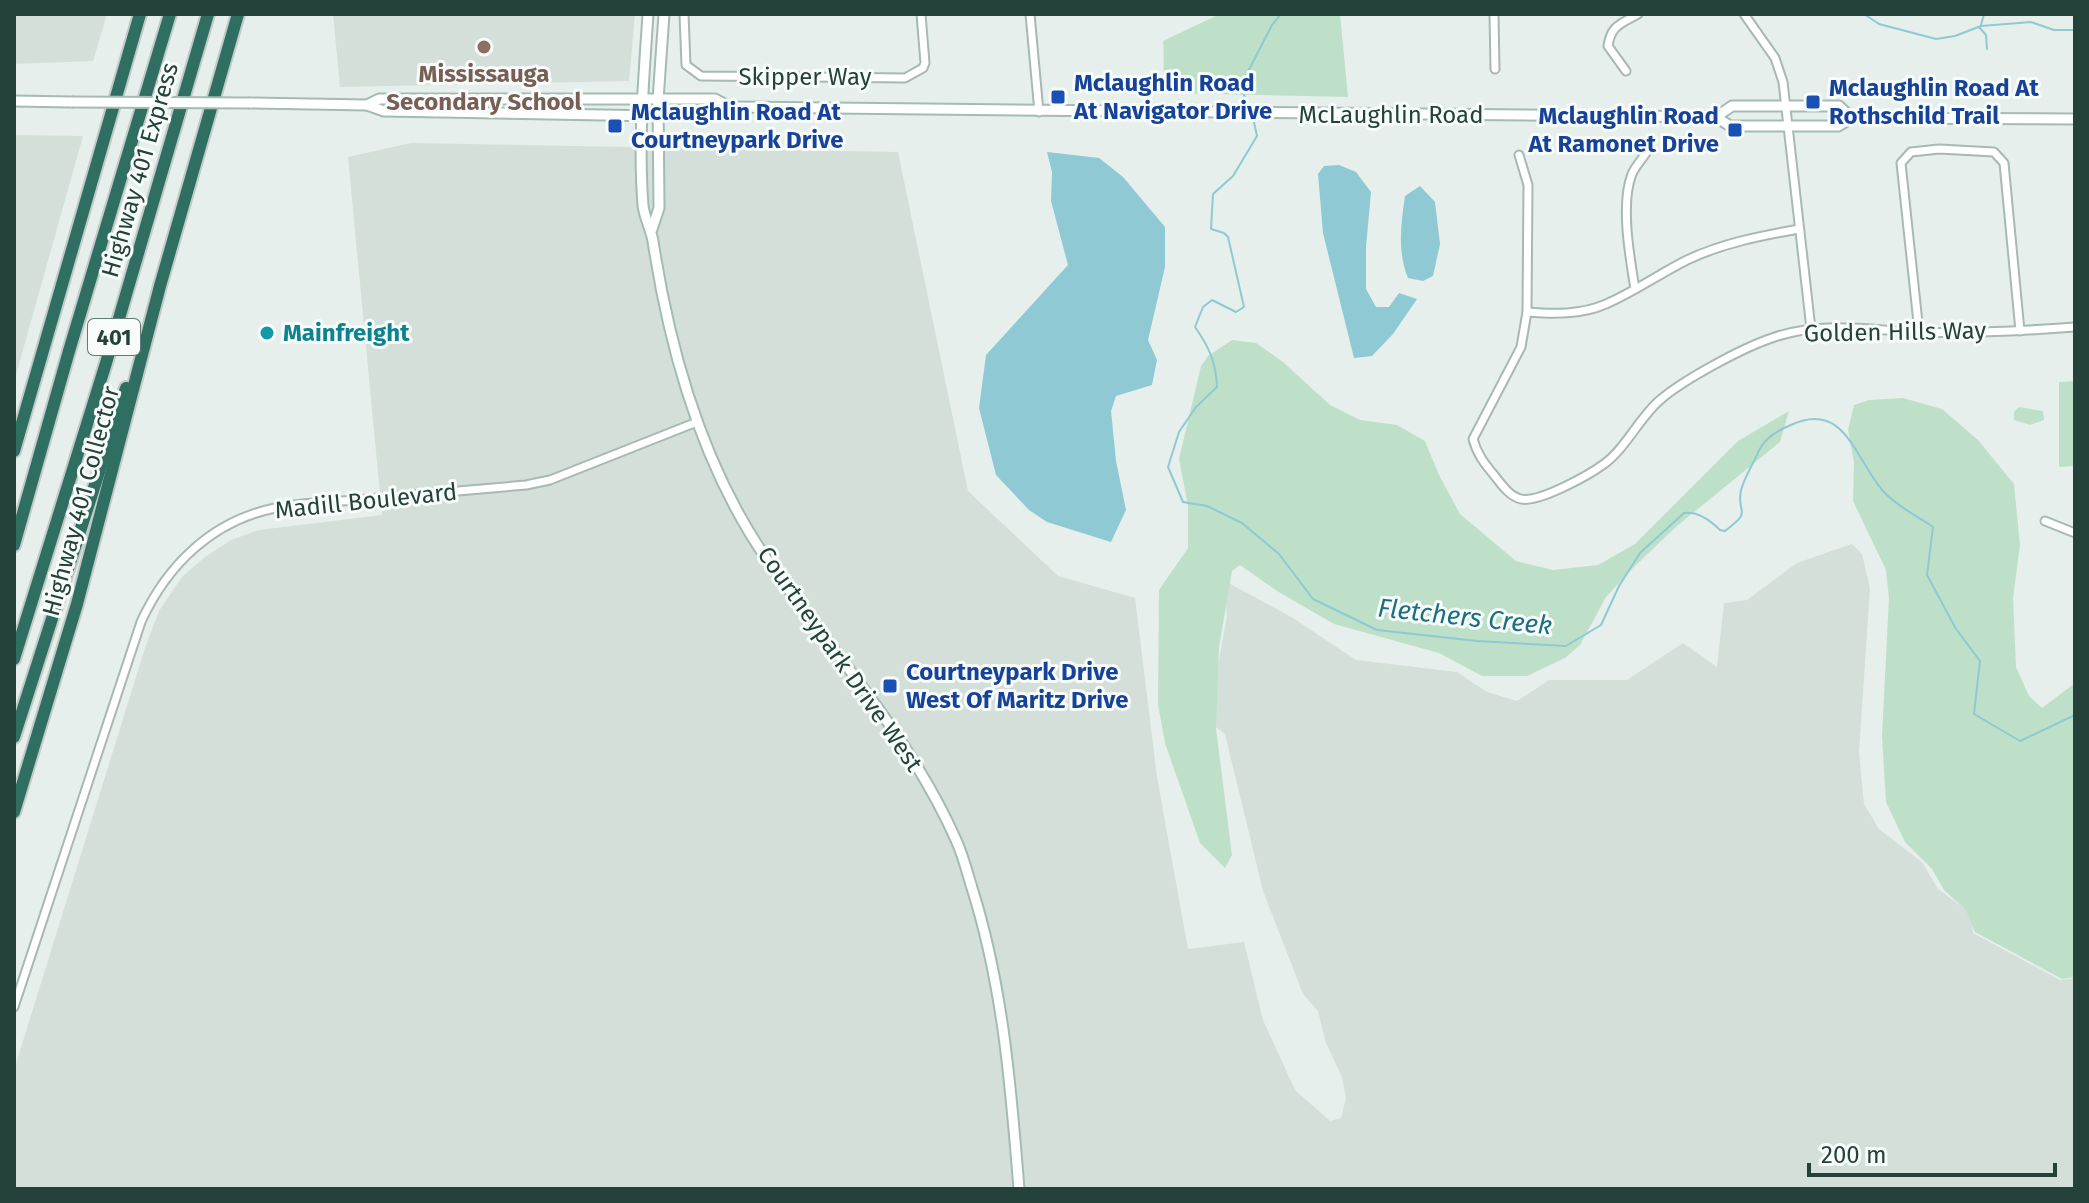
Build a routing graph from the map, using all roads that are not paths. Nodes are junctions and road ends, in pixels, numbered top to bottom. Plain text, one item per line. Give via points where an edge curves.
1 (140, 14) edge
2 (170, 14) edge
3 (208, 14) edge
4 (238, 14) edge
5 (648, 14) edge
6 (664, 14) edge
7 (684, 14) edge
8 (921, 14) edge
9 (1030, 14) edge
10 (1494, 14) edge
11 (1638, 14) edge
12 (1744, 14) edge
13 (1495, 69) dead end
14 (1626, 71) dead end
15 (643, 99) junction
16 (658, 100) junction
17 (14, 101) edge
18 (367, 105) junction
19 (1786, 106) junction
20 (730, 107) junction
21 (1039, 112) junction
22 (643, 115) junction
23 (658, 116) junction
24 (1716, 117) junction
25 (1852, 118) junction
26 (2075, 119) edge
27 (1788, 126) junction
28 (1646, 153) dead end
29 (1519, 155) dead end
30 (1799, 229) junction
31 (651, 230) junction
32 (160, 286) junction
33 (1635, 289) junction
34 (1527, 312) junction
35 (2075, 327) edge
36 (1811, 329) junction
37 (2020, 331) junction
38 (1919, 332) junction
39 (697, 422) junction
40 (14, 451) edge
41 (2045, 521) dead end
42 (2075, 533) edge
43 (14, 545) edge
44 (14, 659) edge
45 (14, 737) edge
46 (14, 812) edge
47 (14, 1007) edge
48 (1019, 1189) edge

1 - 40 highway, 401
2 - 43 highway, Highway 401 Express / 401
3 - 44 highway, Highway 401 Express / 401
4 - 32 highway, Highway 401 Collector / 401
5 - 15 street, Courtneypark Drive West
6 - 16 street, Courtneypark Drive West
7 - 8 street, Skipper Way via 686,65 701,76 905,78 925,63
9 - 21 street
10 - 13 street
11 - 14 street via 1610,33 1608,46
12 - 19 street via 1775,58
15 - 16 street, McLaughlin Road
15 - 18 street, McLaughlin Road via 379,99
15 - 22 street, Courtneypark Drive West
16 - 20 street, McLaughlin Road via 715,99
16 - 23 street, Courtneypark Drive West
17 - 18 street, McLaughlin Road, bridge
18 - 22 street, McLaughlin Road via 384,111
19 - 24 street, McLaughlin Road via 1732,106
19 - 25 street, McLaughlin Road via 1839,106
19 - 27 street
20 - 21 street, McLaughlin Road
20 - 23 street, McLaughlin Road
21 - 24 street, McLaughlin Road
22 - 23 street, McLaughlin Road
22 - 31 street, Courtneypark Drive West via 643,208
23 - 31 street, Courtneypark Drive West via 659,208
24 - 27 street, McLaughlin Road via 1730,126
25 - 26 street, McLaughlin Road
25 - 27 street, McLaughlin Road via 1838,126
27 - 30 street
28 - 33 street via 1632,174 1627,197
29 - 34 street, Golden Hills Way via 1528,185
30 - 33 street via 1734,241
30 - 36 street
31 - 39 street, Courtneypark Drive West via 661,298
32 - 45 highway
32 - 46 highway, Highway 401 Collector / 401 via 77,604
33 - 34 street via 1584,311
34 - 36 street, Golden Hills Way via 1521,347 1473,439 1476,453 1506,491 1521,499 1566,486 1606,463 1660,400 1696,376 1772,338
35 - 37 street, Golden Hills Way
36 - 38 street, Golden Hills Way
37 - 38 street, Golden Hills Way
37 - 38 street via 2004,163 1994,152 1939,149 1911,152 1901,163
39 - 47 street, Madill Boulevard via 550,480 277,507 232,522 199,543 159,587 141,622
39 - 48 street, Courtneypark Drive West via 734,504 768,560 869,693 919,769 957,841 994,975 1011,1085
41 - 42 street

